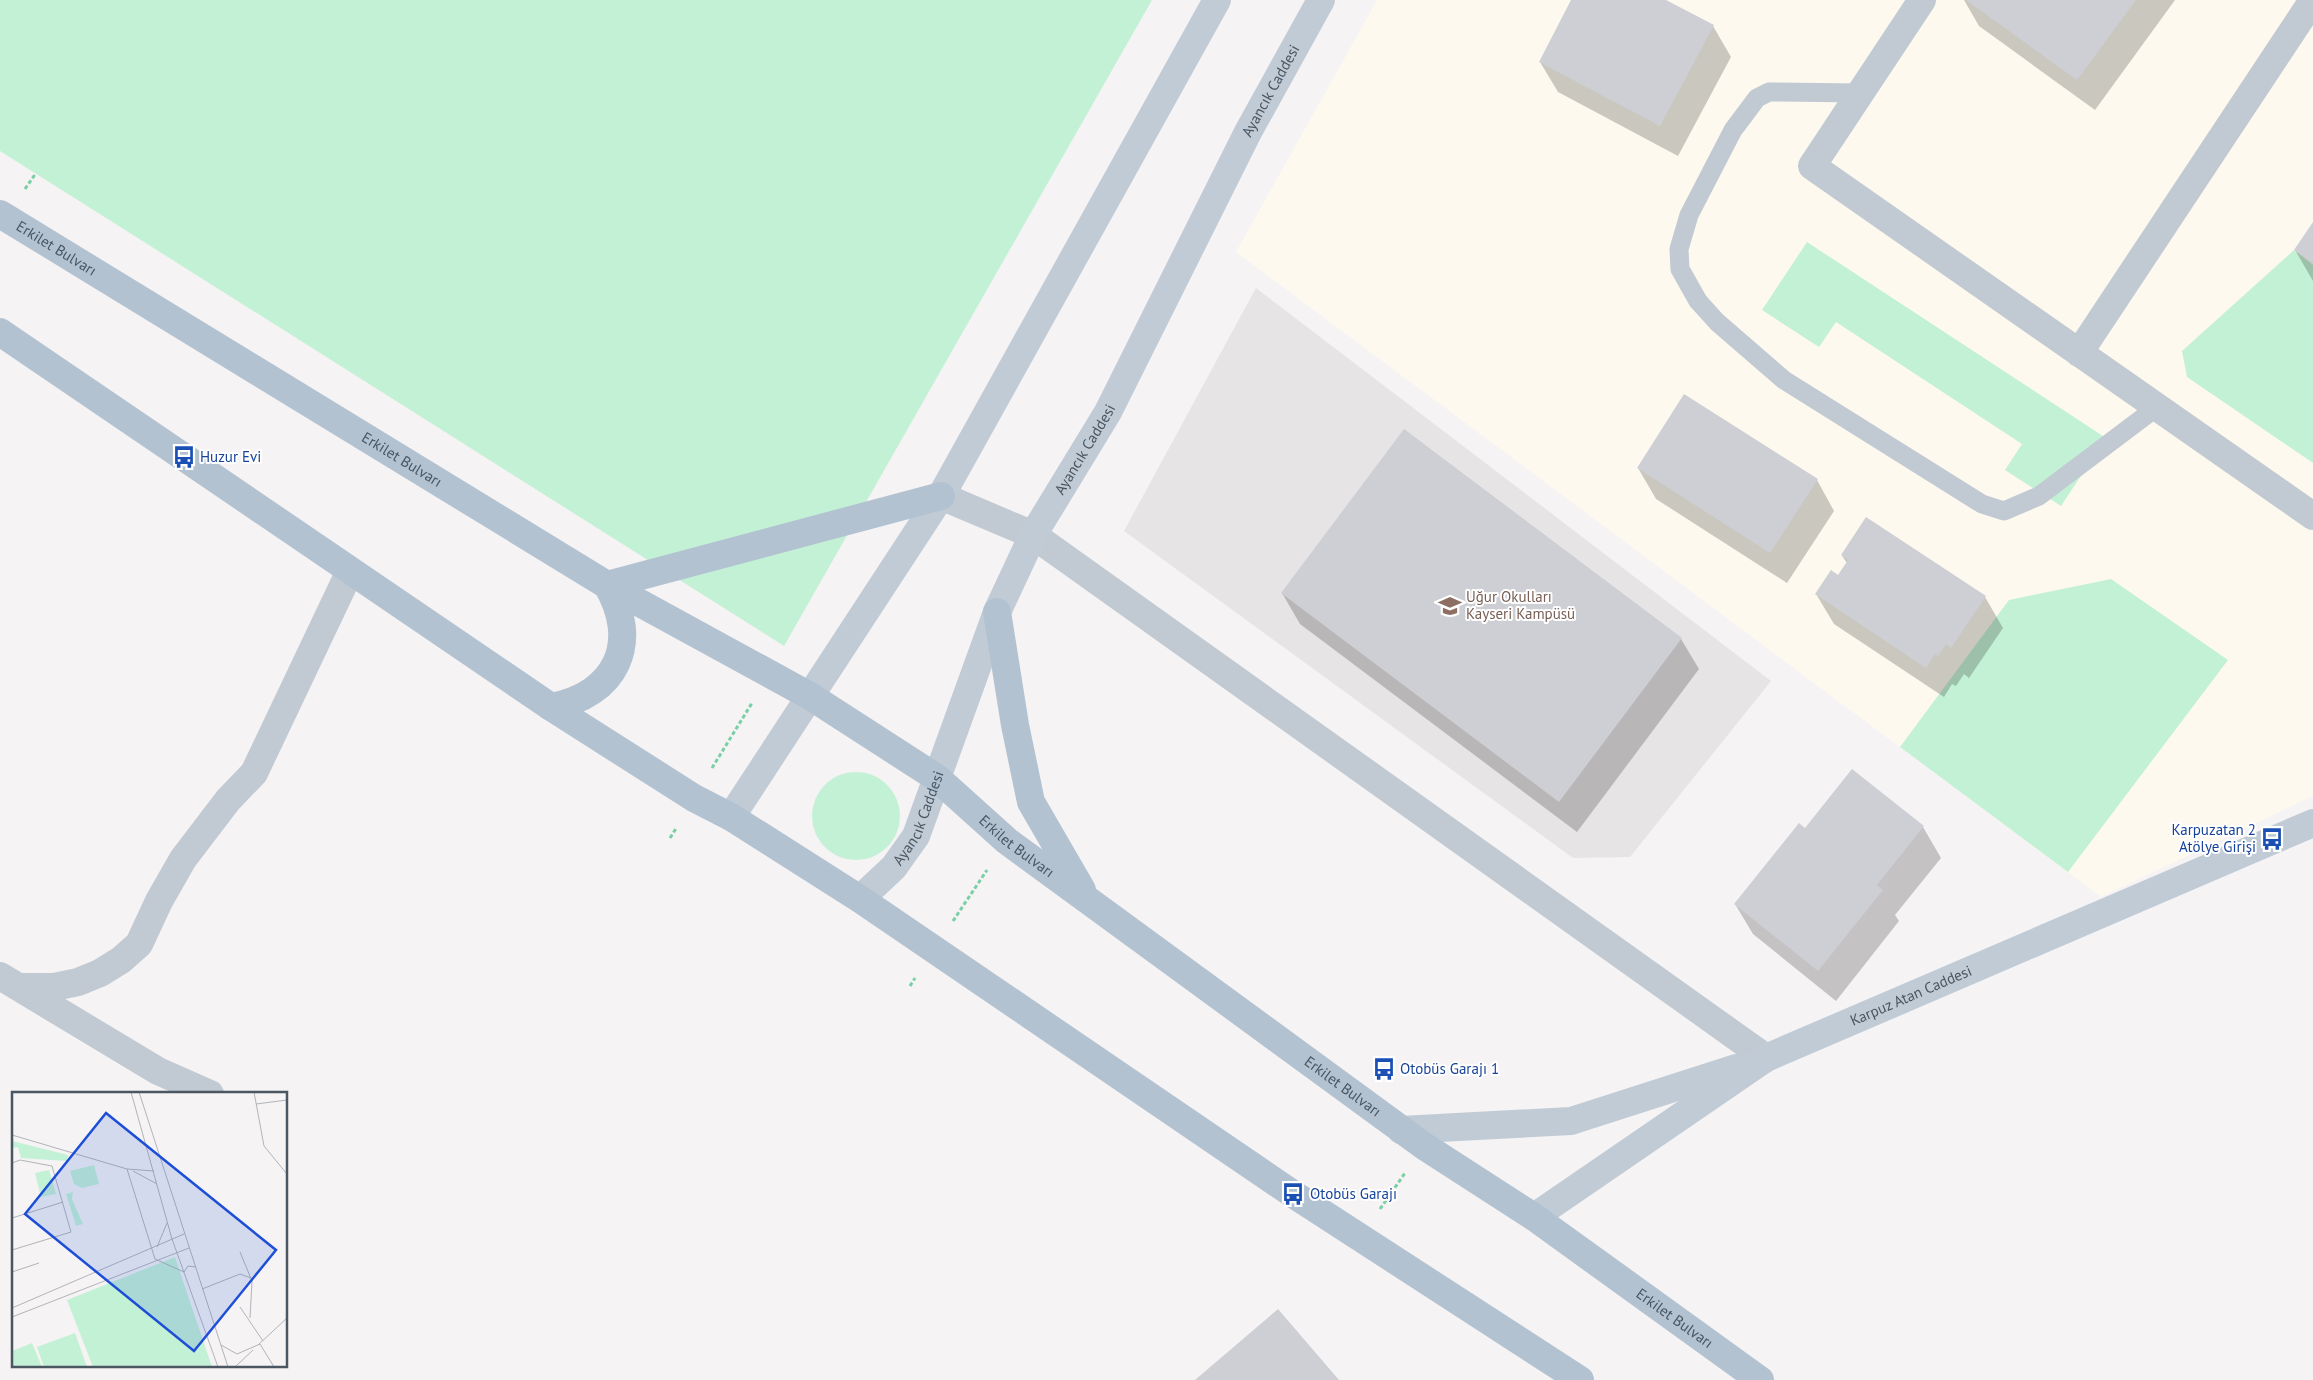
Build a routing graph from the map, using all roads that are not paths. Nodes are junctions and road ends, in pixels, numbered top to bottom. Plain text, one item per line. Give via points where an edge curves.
1 (1217, 0) edge
2 (1321, 0) edge
3 (1922, 0) edge
4 (2313, 0) edge
5 (1860, 93) junction
6 (0, 214) edge
7 (0, 332) edge
8 (2079, 353) junction
9 (2157, 407) junction
10 (941, 496) junction
11 (2313, 516) edge
12 (1032, 535) junction
13 (350, 570) junction
14 (607, 585) junction
15 (997, 612) junction
16 (810, 696) junction
17 (551, 707) junction
18 (937, 778) junction
19 (731, 817) junction
20 (2313, 822) edge
21 (860, 899) junction
22 (1087, 900) junction
23 (9, 982) edge
24 (1766, 1058) junction
25 (205, 1092) edge
26 (1401, 1130) junction
27 (1534, 1218) junction
28 (1580, 1380) edge
29 (1760, 1380) edge

1 - 10 street
2 - 12 street, Ayancık Caddesi via 1248,132 1108,412
3 - 5 street
4 - 8 street
5 - 8 street via 1812,166
5 - 9 lane via 1769,92 1757,98 1734,130 1689,215 1679,249 1680,269 1698,301 1717,322 1784,380 1982,504 2004,512 2039,496
6 - 14 main road, Erkilet Bulvarı
7 - 13 main road
8 - 9 street
9 - 11 street
10 - 12 street
10 - 14 main road
10 - 16 street
12 - 15 street, Ayancık Caddesi
12 - 24 street
13 - 17 main road
13 - 23 street via 254,773 222,807 183,859 139,944 121,960 78,982 54,987
14 - 16 main road, Erkilet Bulvarı
14 - 17 main road via 617,603 622,623 622,643 616,663 590,694 571,703
15 - 18 street, Ayancık Caddesi
15 - 22 main road via 1031,802
16 - 18 main road, Erkilet Bulvarı
16 - 19 street
17 - 19 main road via 694,798
18 - 21 street, Ayancık Caddesi via 916,836 894,867
18 - 22 main road, Erkilet Bulvarı via 1007,841
19 - 21 main road
20 - 24 street, Karpuz Atan Caddesi
21 - 28 main road via 1292,1194
22 - 26 main road, Erkilet Bulvarı
23 - 25 street via 158,1071
24 - 26 street via 1571,1121
24 - 27 street, Karpuz Atan Caddesi
26 - 27 main road, Erkilet Bulvarı
27 - 29 main road, Erkilet Bulvarı

